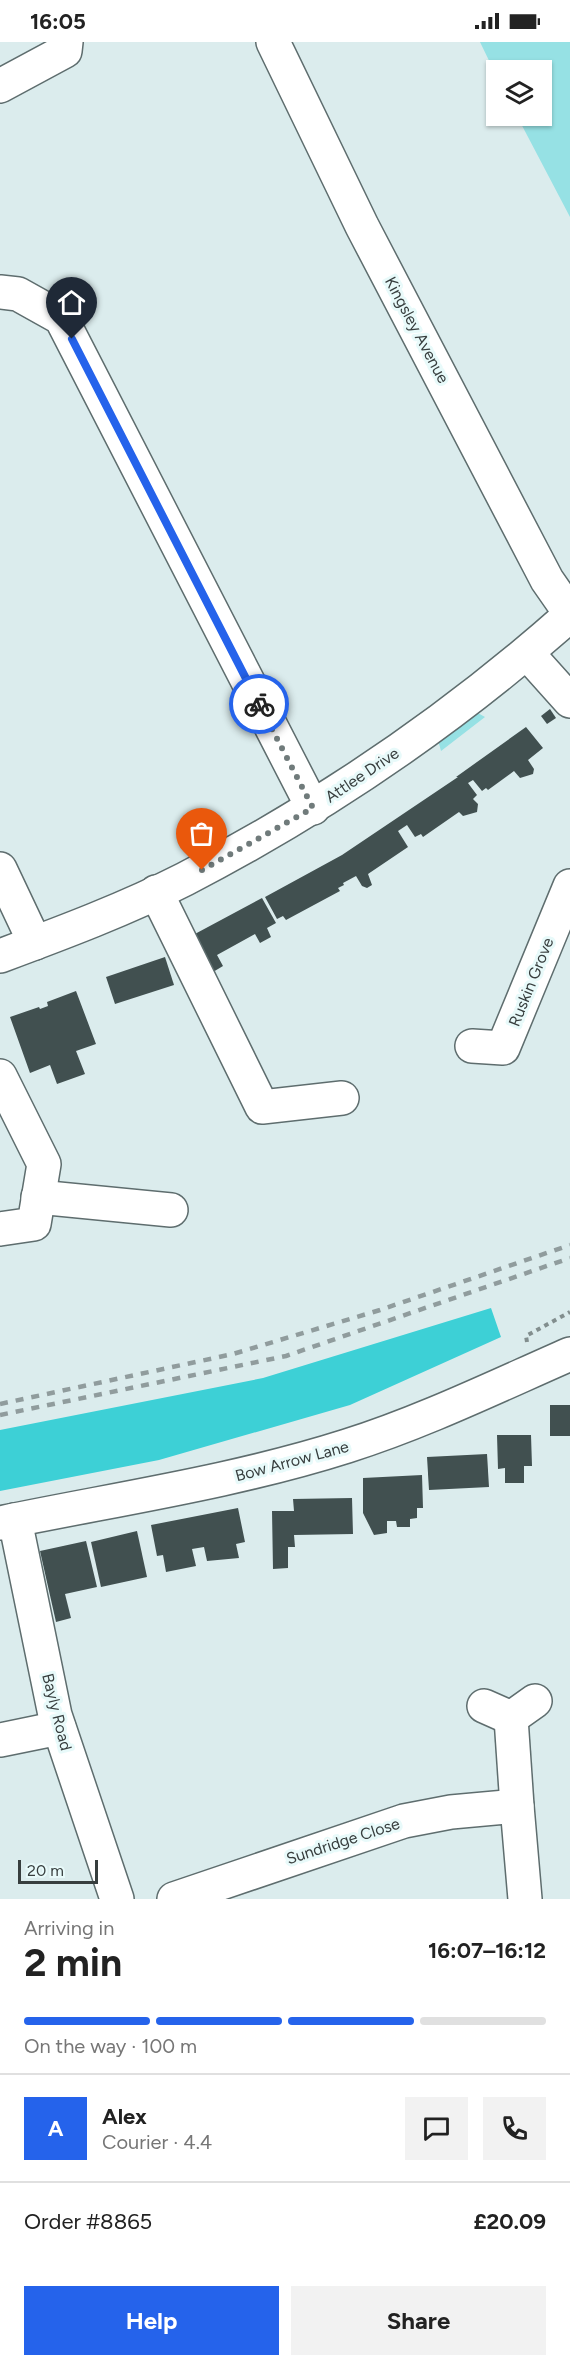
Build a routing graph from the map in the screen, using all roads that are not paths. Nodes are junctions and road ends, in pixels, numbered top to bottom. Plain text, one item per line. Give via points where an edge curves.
1 (66, 42) edge
2 (273, 42) edge
3 (0, 86) edge
4 (0, 292) edge
5 (570, 614) edge
6 (527, 653) junction
7 (570, 701) edge
8 (313, 808) junction
9 (0, 869) edge
10 (570, 886) edge
11 (156, 892) junction
12 (35, 943) junction
13 (0, 956) edge
14 (472, 1046) dead end
15 (0, 1076) edge
16 (342, 1098) dead end
17 (38, 1197) junction
18 (171, 1210) dead end
19 (0, 1230) edge
20 (570, 1354) edge
21 (8, 1522) edge
22 (510, 1708) dead end
23 (59, 1728) junction
24 (0, 1740) edge
25 (517, 1806) junction
26 (117, 1899) edge
27 (174, 1899) edge
28 (525, 1899) edge

1 - 3 street via 64,51
2 - 5 street, Kingsley Avenue via 362,226 547,580
4 - 8 street via 18,294 61,318
5 - 6 street, Attlee Drive
6 - 7 street
6 - 8 street, Attlee Drive via 425,732
8 - 11 street, Attlee Drive
9 - 12 street
10 - 14 street, Ruskin Grove via 503,1048
11 - 12 street, Attlee Drive
11 - 16 street via 262,1107
12 - 13 street, Attlee Drive
15 - 17 street via 44,1164
17 - 18 street
17 - 19 street via 34,1224
20 - 21 street, Bow Arrow Lane via 344,1447 223,1479
21 - 23 street, Bayly Road
22 - 25 street
23 - 24 street
23 - 26 street, Bayly Road
25 - 27 street, Sundridge Close via 404,1821
25 - 28 street

